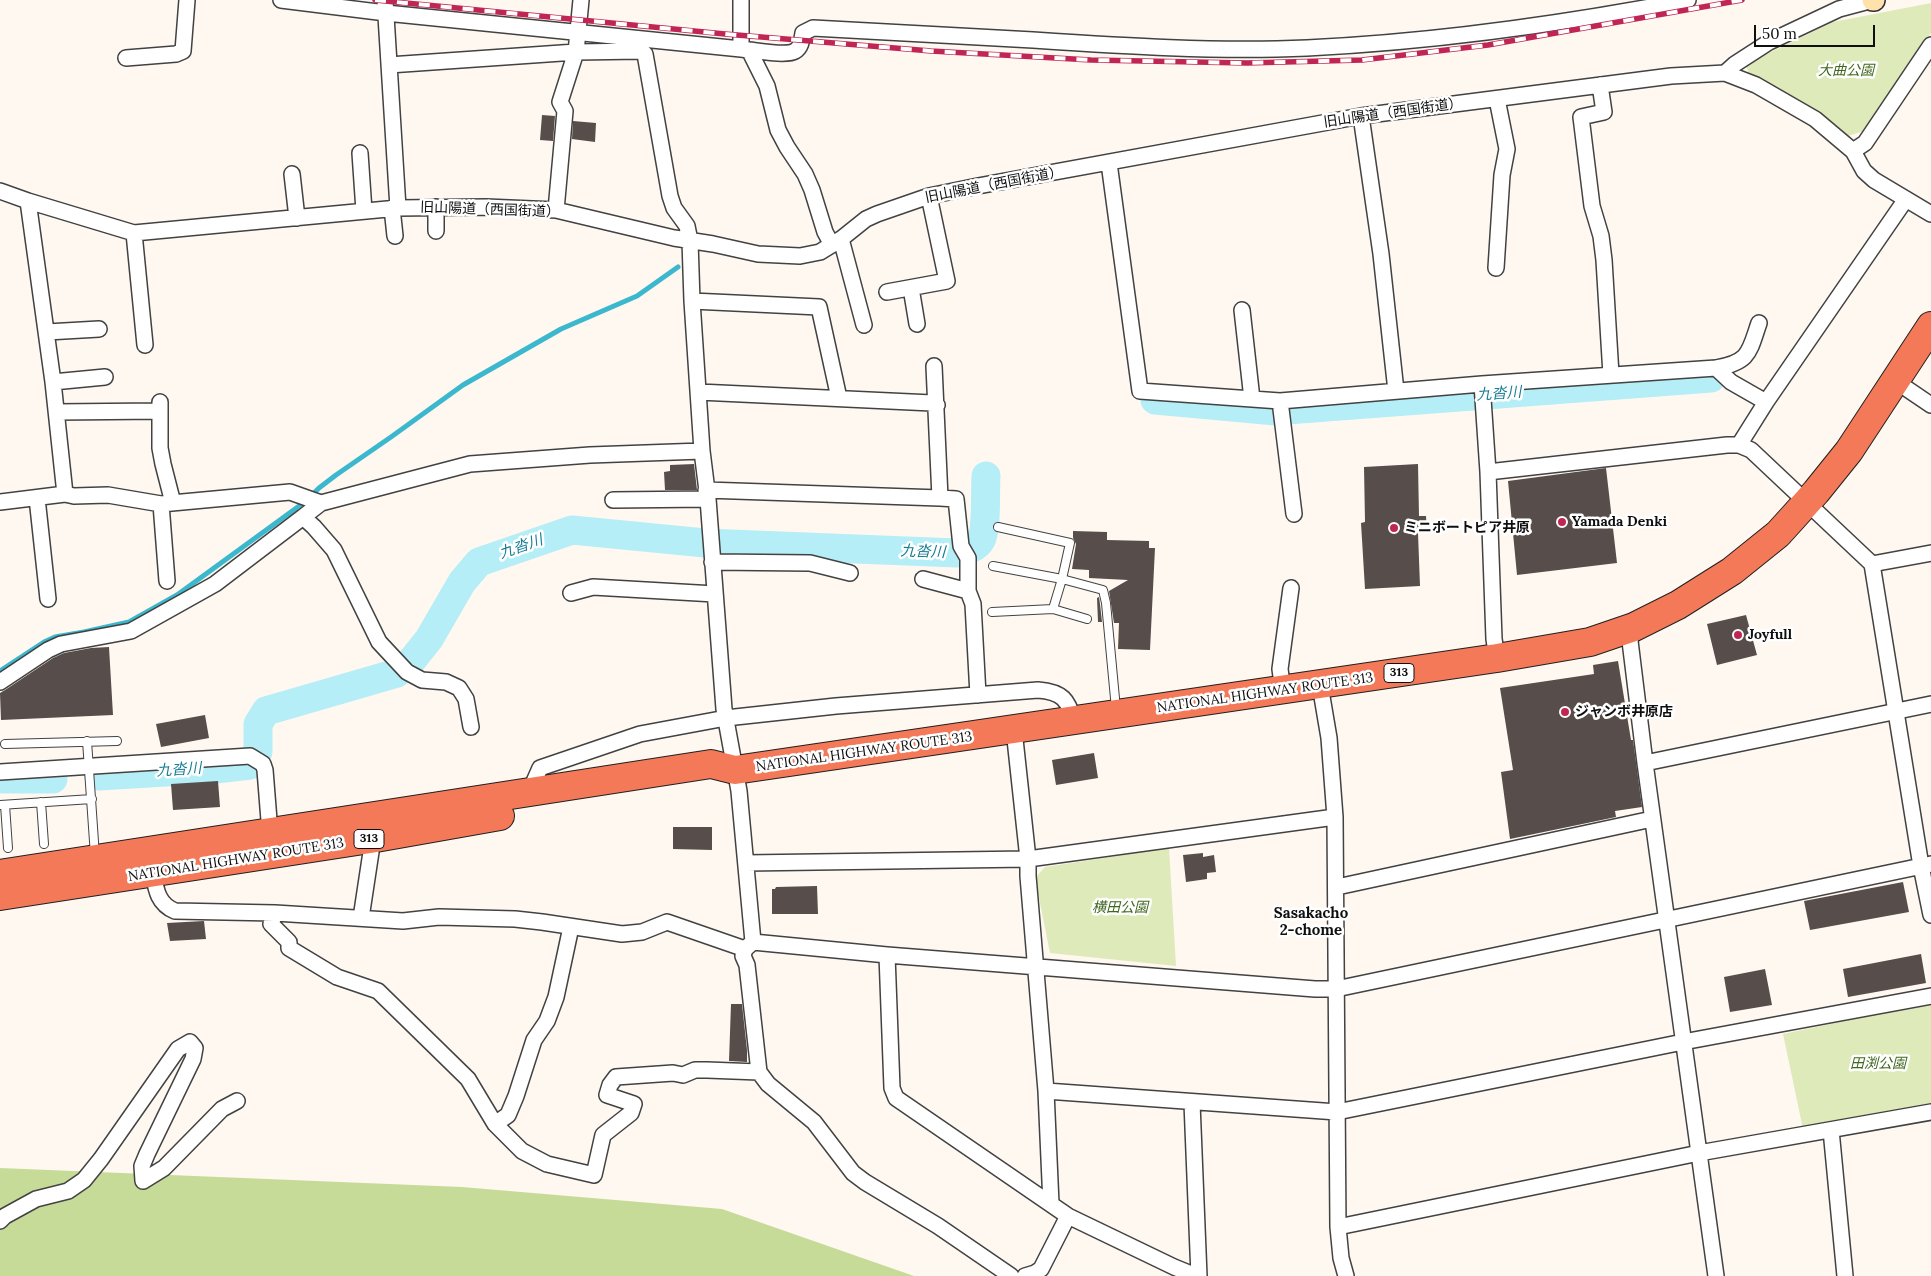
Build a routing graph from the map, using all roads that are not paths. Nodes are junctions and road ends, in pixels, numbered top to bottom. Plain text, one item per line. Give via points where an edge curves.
1 (187, 0) edge
2 (281, 0) edge
3 (581, 0) edge
4 (741, 0) edge
5 (1688, 0) edge
6 (1873, 0) edge
7 (385, 6) edge
8 (579, 32) junction
9 (1931, 45) edge
10 (745, 50) junction
11 (576, 52) junction
12 (126, 58) dead end
13 (390, 65) junction
14 (1724, 73) junction
15 (1600, 85) junction
16 (1497, 99) junction
17 (1361, 116) junction
18 (1853, 151) junction
19 (360, 153) dead end
20 (1109, 163) junction
21 (292, 174) dead end
22 (0, 191) edge
23 (930, 196) junction
24 (1906, 199) junction
25 (28, 201) junction
26 (395, 208) junction
27 (436, 208) junction
28 (556, 210) junction
29 (364, 211) junction
30 (1931, 214) edge
31 (297, 218) junction
32 (436, 231) dead end
33 (134, 233) junction
34 (395, 236) dead end
35 (690, 241) junction
36 (836, 242) junction
37 (1496, 268) dead end
38 (911, 288) junction
39 (887, 292) dead end
40 (692, 301) junction
41 (1242, 310) dead end
42 (1759, 323) dead end
43 (917, 324) dead end
44 (864, 325) dead end
45 (1931, 326) edge
46 (99, 329) dead end
47 (47, 332) junction
48 (145, 345) dead end
49 (934, 366) dead end
50 (1716, 368) junction
51 (1612, 375) junction
52 (105, 377) dead end
53 (1894, 380) junction
54 (53, 382) junction
55 (1396, 391) junction
56 (699, 392) junction
57 (1483, 392) junction
58 (839, 398) junction
59 (1252, 399) junction
60 (1280, 401) junction
61 (1766, 402) junction
62 (937, 404) junction
63 (1931, 405) edge
64 (57, 412) junction
65 (1739, 445) junction
66 (702, 451) junction
67 (1488, 472) junction
68 (65, 494) junction
69 (707, 494) junction
70 (37, 498) junction
71 (940, 498) junction
72 (314, 499) junction
73 (613, 500) dead end
74 (0, 502) edge
75 (167, 503) junction
76 (1806, 503) junction
77 (1294, 514) dead end
78 (303, 517) junction
79 (998, 527) dead end
80 (711, 549) junction
81 (1931, 553) edge
82 (1872, 564) junction
83 (993, 566) dead end
84 (850, 573) dead end
85 (923, 579) dead end
86 (1062, 579) junction
87 (167, 581) dead end
88 (1291, 588) dead end
89 (968, 590) junction
90 (571, 593) dead end
91 (715, 594) junction
92 (48, 599) dead end
93 (1053, 610) junction
94 (992, 612) dead end
95 (1087, 620) dead end
96 (1634, 627) junction
97 (1497, 658) junction
98 (0, 682) edge
99 (1320, 685) junction
100 (1283, 691) junction
101 (978, 695) junction
102 (1931, 704) edge
103 (1895, 711) junction
104 (1117, 714) junction
105 (726, 718) junction
106 (1074, 721) junction
107 (471, 727) dead end
108 (1014, 730) junction
109 (117, 741) dead end
110 (87, 742) junction
111 (5, 744) dead end
112 (1645, 762) junction
113 (90, 767) junction
114 (735, 770) junction
115 (0, 772) edge
116 (529, 793) junction
117 (92, 799) junction
118 (41, 802) junction
119 (3, 805) edge
120 (1335, 817) junction
121 (1652, 819) junction
122 (270, 833) junction
123 (370, 839) junction
124 (44, 844) dead end
125 (1028, 859) junction
126 (95, 860) junction
127 (4, 861) edge
128 (746, 863) junction
129 (1926, 865) edge
130 (153, 873) junction
131 (1337, 887) junction
132 (0, 896) edge
133 (274, 912) junction
134 (1931, 915) edge
135 (361, 918) junction
136 (1666, 920) junction
137 (571, 927) junction
138 (749, 945) junction
139 (887, 955) junction
140 (1035, 966) junction
141 (1336, 989) junction
142 (1931, 996) edge
143 (1683, 1042) junction
144 (760, 1072) junction
145 (1046, 1091) junction
146 (237, 1101) dead end
147 (1192, 1103) junction
148 (1337, 1112) junction
149 (1931, 1112) edge
150 (495, 1124) junction
151 (1831, 1130) junction
152 (1699, 1153) junction
153 (1051, 1204) junction
154 (1068, 1216) junction
155 (0, 1221) edge
156 (1338, 1226) junction
157 (1011, 1276) edge
158 (1025, 1276) edge
159 (1198, 1276) edge
160 (1346, 1276) edge
161 (1716, 1276) edge
162 (1845, 1276) edge

1 - 12 street via 183,51
2 - 7 street
3 - 8 street
4 - 10 street
5 - 10 street via 1503,30 1392,43 1305,48 1121,46 813,28 803,33 796,51
6 - 14 street via 1839,8 1778,38
7 - 8 street
7 - 13 street
8 - 10 street
8 - 11 street
9 - 18 street via 1865,143
10 - 36 street via 767,86 778,130 805,174 825,232
11 - 13 street
11 - 28 street via 560,102 565,111
11 - 35 street via 641,51 645,54 670,196
13 - 26 street
14 - 15 street, 旧山陽道（西国街道）
14 - 18 street, 旧山陽道（西国街道） via 1756,85 1815,119
15 - 16 street, 旧山陽道（西国街道）
15 - 51 street via 1604,112 1582,117 1592,206 1604,260
16 - 17 street, 旧山陽道（西国街道）
16 - 37 street via 1507,149 1502,175
17 - 20 street, 旧山陽道（西国街道）
17 - 55 street
18 - 24 street, 旧山陽道（西国街道） via 1864,171
19 - 29 street
20 - 23 street, 旧山陽道（西国街道）
20 - 59 street via 1140,391
21 - 31 street
22 - 25 street, 旧山陽道（西国街道）
23 - 36 street, 旧山陽道（西国街道） via 866,219
23 - 38 street via 947,281
24 - 30 street, 旧山陽道（西国街道）
24 - 61 street
25 - 33 street, 旧山陽道（西国街道）
25 - 47 street
26 - 27 street, 旧山陽道（西国街道）
26 - 29 street, 旧山陽道（西国街道）
26 - 34 street
27 - 28 street, 旧山陽道（西国街道）
27 - 32 street
28 - 35 street, 旧山陽道（西国街道）
29 - 31 street, 旧山陽道（西国街道）
31 - 33 street, 旧山陽道（西国街道）
33 - 48 street
35 - 36 street, 旧山陽道（西国街道） via 780,256 820,252
35 - 40 street
36 - 44 street
38 - 39 street
38 - 43 street
40 - 56 street
40 - 58 street via 819,307
41 - 59 street
42 - 50 street via 1749,353 1735,364
45 - 53 highway, NATIONAL HIGHWAY ROUTE 313 / 313
46 - 47 street
47 - 54 street
49 - 62 street
50 - 51 street
50 - 61 street via 1731,382
51 - 57 street
52 - 54 street
53 - 63 street
53 - 76 highway, NATIONAL HIGHWAY ROUTE 313 / 313 via 1849,451
54 - 64 street
55 - 57 street
55 - 60 street
56 - 58 street
56 - 66 street
57 - 67 street
58 - 62 street
59 - 60 street
60 - 77 street
61 - 65 street
62 - 71 street
64 - 68 street
64 - 75 street via 160,407
65 - 67 street
65 - 76 street via 1751,450
66 - 69 street
66 - 72 street via 470,464
67 - 97 street
68 - 70 street
68 - 75 street via 108,495
69 - 71 street
69 - 73 street
69 - 80 street
70 - 74 street
70 - 92 street
71 - 89 street via 956,499
72 - 75 street via 290,492
72 - 78 street
75 - 87 street
76 - 82 street
76 - 96 highway, NATIONAL HIGHWAY ROUTE 313 / 313 via 1778,534 1732,571 1678,605
78 - 98 street via 215,584 132,630 60,644
78 - 107 street via 334,550 379,642 403,667 422,680 446,682 459,688 466,699
79 - 86 lane via 1070,542
80 - 84 street via 810,563
80 - 91 street
81 - 82 street
82 - 103 street
83 - 86 lane
85 - 89 street
86 - 93 lane
86 - 104 lane via 1103,590
88 - 100 street via 1280,669
89 - 101 street via 973,604
90 - 91 street via 593,587
91 - 105 street
93 - 94 lane
93 - 95 lane
96 - 97 highway, NATIONAL HIGHWAY ROUTE 313 / 313 via 1590,642
96 - 112 street via 1630,641
97 - 99 highway, NATIONAL HIGHWAY ROUTE 313 / 313
99 - 100 highway, NATIONAL HIGHWAY ROUTE 313 / 313
99 - 120 street via 1329,738
100 - 104 highway, NATIONAL HIGHWAY ROUTE 313 / 313
101 - 105 street
101 - 106 street via 1045,691 1069,703
102 - 103 street
103 - 112 street
103 - 129 street
104 - 106 highway, NATIONAL HIGHWAY ROUTE 313 / 313
105 - 114 street
105 - 116 street via 640,734 540,768
106 - 108 highway, NATIONAL HIGHWAY ROUTE 313 / 313
108 - 114 highway, NATIONAL HIGHWAY ROUTE 313 / 313
108 - 125 street
109 - 110 lane
110 - 111 lane
110 - 113 lane
112 - 121 street
113 - 115 street
113 - 117 lane
113 - 122 street via 254,758 263,764 265,770
114 - 116 highway, NATIONAL HIGHWAY ROUTE 313 / 313 via 711,764
114 - 123 highway, NATIONAL HIGHWAY ROUTE 313 / 313 via 718,782
114 - 128 street
116 - 122 highway, NATIONAL HIGHWAY ROUTE 313 / 313
117 - 118 lane
117 - 126 lane
118 - 119 lane
118 - 124 lane
119 - 127 lane
120 - 125 street
120 - 131 street
121 - 131 street
121 - 136 street
122 - 126 highway, NATIONAL HIGHWAY ROUTE 313 / 313
123 - 130 highway, NATIONAL HIGHWAY ROUTE 313 / 313
123 - 135 street via 372,852
125 - 128 street
125 - 140 street
126 - 127 highway, NATIONAL HIGHWAY ROUTE 313 / 313
128 - 138 street
129 - 134 street
129 - 136 street
130 - 132 highway, NATIONAL HIGHWAY ROUTE 313 / 313
130 - 133 street via 156,892 166,907 175,911
131 - 141 street
133 - 135 street
133 - 150 street via 271,924 289,942 289,948 337,976 378,991 468,1079
135 - 137 street via 403,921 439,917 515,919
136 - 141 street
136 - 143 street
137 - 138 street via 632,934 666,922
137 - 150 street via 556,998 547,1021 534,1040 508,1114
138 - 139 street
138 - 144 street via 743,956 747,965
139 - 140 street
139 - 153 street via 892,1088 896,1098
140 - 141 street
140 - 145 street
141 - 148 street
142 - 143 street
143 - 148 street
143 - 152 street
144 - 150 street via 694,1070 683,1075 616,1077 607,1095 634,1104 631,1113 603,1136 594,1176 547,1164 522,1152
144 - 157 street via 768,1084 814,1122 853,1173
145 - 147 street
145 - 153 street
146 - 155 street via 222,1109 164,1168 143,1181 142,1166 193,1059 195,1048 190,1042 178,1049 84,1180 68,1191 36,1199
147 - 148 street
147 - 159 street
148 - 156 street
149 - 151 street
151 - 152 street
151 - 162 street
152 - 156 street
152 - 161 street
153 - 154 street
154 - 158 street via 1041,1268
154 - 159 street
156 - 160 street

